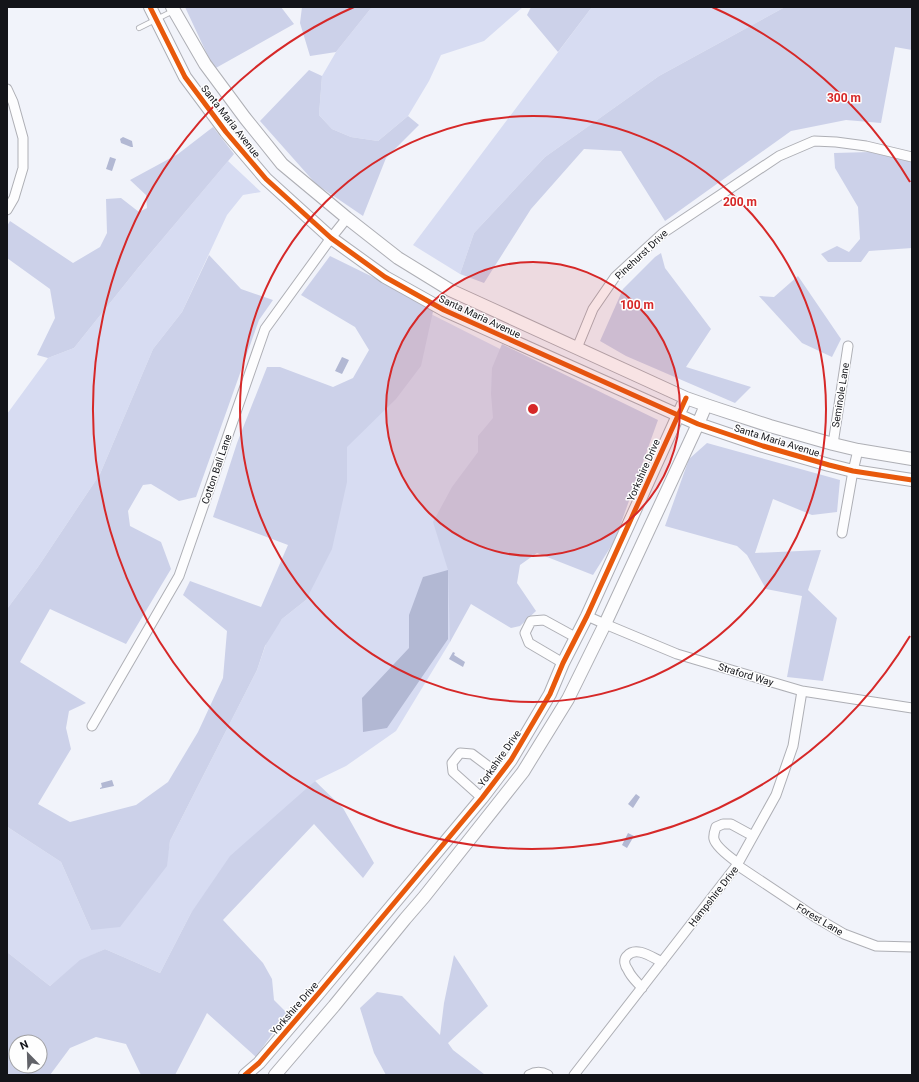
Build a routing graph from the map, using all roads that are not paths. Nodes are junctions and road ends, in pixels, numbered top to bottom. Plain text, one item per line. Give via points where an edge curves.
1 (150, 7) edge
2 (173, 9) edge
3 (156, 21) junction
4 (139, 28) dead end
5 (7, 90) edge
6 (912, 157) edge
7 (282, 164) junction
8 (266, 179) junction
9 (7, 210) edge
10 (347, 218) junction
11 (331, 238) junction
12 (450, 290) junction
13 (444, 310) junction
14 (544, 333) junction
15 (848, 346) dead end
16 (577, 348) junction
17 (534, 351) junction
18 (686, 398) junction
19 (706, 405) junction
20 (678, 415) junction
21 (698, 424) junction
22 (833, 444) junction
23 (858, 450) junction
24 (912, 459) edge
25 (853, 471) junction
26 (912, 480) edge
27 (842, 533) dead end
28 (587, 616) junction
29 (606, 624) junction
30 (576, 637) junction
31 (563, 663) junction
32 (802, 691) junction
33 (912, 708) edge
34 (92, 726) dead end
35 (500, 775) junction
36 (482, 798) junction
37 (754, 836) junction
38 (738, 864) junction
39 (401, 894) junction
40 (416, 906) junction
41 (912, 947) edge
42 (662, 962) junction
43 (642, 988) junction
44 (245, 1075) edge
45 (276, 1075) edge
46 (529, 1075) edge
47 (548, 1075) edge
48 (574, 1075) edge

1 - 3 street, Santa Maria Avenue
2 - 3 lane
2 - 7 street, Santa Maria Avenue via 205,64
3 - 4 lane
3 - 8 street, Santa Maria Avenue via 185,77 226,132
5 - 9 street via 23,138 23,168 14,198
6 - 16 street, Pinehurst Drive via 866,146 814,141 779,156 663,233 615,277 594,309
7 - 8 street
7 - 10 street, Santa Maria Avenue
8 - 11 street, Santa Maria Avenue
10 - 11 street, Cotton Ball Lane
10 - 12 street, Santa Maria Avenue via 398,258
11 - 13 street, Santa Maria Avenue via 385,277
11 - 34 street, Cotton Ball Lane via 265,329 179,576
12 - 13 street
12 - 14 street, Santa Maria Avenue
13 - 17 street, Santa Maria Avenue
14 - 16 street, Santa Maria Avenue
14 - 17 street
15 - 22 street, Seminole Lane
16 - 18 street, Santa Maria Avenue
17 - 20 street, Santa Maria Avenue
18 - 19 street, Santa Maria Avenue
18 - 20 street, Yorkshire Drive
19 - 21 street
19 - 22 street, Santa Maria Avenue
20 - 21 street, Santa Maria Avenue
20 - 28 street, Yorkshire Drive
21 - 25 street, Santa Maria Avenue via 763,446
21 - 29 street
22 - 23 street, Santa Maria Avenue
23 - 24 street, Santa Maria Avenue
23 - 25 street
25 - 26 street, Santa Maria Avenue
25 - 27 street
28 - 29 street, Straford Way
28 - 30 street, Yorkshire Drive
29 - 32 street, Straford Way via 677,654
29 - 40 street via 568,699 523,772
30 - 31 street, Yorkshire Drive
30 - 31 street via 544,620 531,621 526,633 529,643
31 - 35 street, Yorkshire Drive via 550,694
32 - 33 street, Straford Way
32 - 37 street, Hampshire Drive via 793,746 776,795
35 - 36 street, Yorkshire Drive
35 - 36 street via 472,754 460,753 452,763 453,772
36 - 39 street, Yorkshire Drive
37 - 38 street, Hampshire Drive
37 - 38 street, Forest Lane via 730,824 716,827 713,838 717,845
38 - 41 street, Forest Lane via 844,934 876,946
38 - 42 street, Hampshire Drive
39 - 40 street
39 - 44 street, Yorkshire Drive via 259,1063
40 - 45 street
42 - 43 street, Hampshire Drive
42 - 43 street via 640,952 628,954 625,964
43 - 48 street, Hampshire Drive
46 - 47 street via 534,1072

